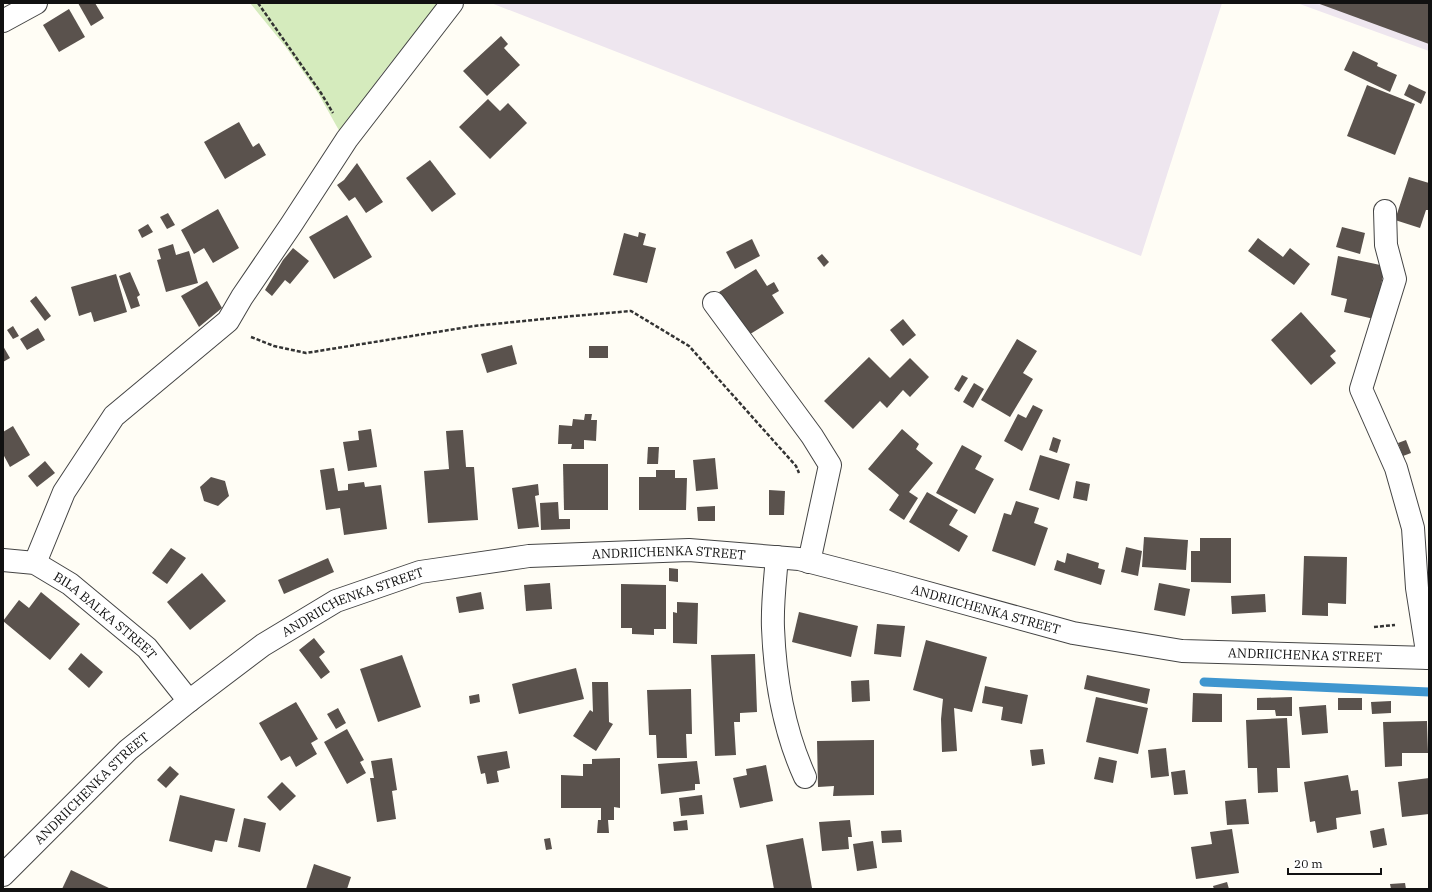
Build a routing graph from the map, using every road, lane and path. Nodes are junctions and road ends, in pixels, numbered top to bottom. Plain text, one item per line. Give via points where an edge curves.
1 (36, 3) edge
2 (258, 3) edge
3 (452, 3) edge
4 (3, 21) edge
5 (347, 139) junction
6 (1385, 211) dead end
7 (714, 303) dead end
8 (228, 321) junction
9 (820, 510) junction
10 (776, 557) junction
11 (3, 560) edge
12 (809, 562) junction
13 (35, 563) junction
14 (1428, 658) edge
15 (189, 701) junction
16 (805, 777) dead end
17 (3, 875) edge

1 - 4 street
2 - 5 path via 321,93
3 - 5 street
5 - 8 street
6 - 14 street via 1386,245 1394,279 1361,389 1396,468 1413,528 1417,588
7 - 9 street via 812,436 830,465
8 - 9 path via 240,332 274,346 306,353 474,326 631,311 689,346 796,466
8 - 13 street via 114,416 64,492
9 - 12 street
10 - 12 street, ANDRIICHENKA STREET
10 - 15 street, ANDRIICHENKA STREET via 689,550 529,556 420,572 336,601 263,645
10 - 16 street via 773,627 777,677 784,717
11 - 13 street, BILA BALKA STREET
12 - 14 street, ANDRIICHENKA STREET via 1073,633 1182,651
13 - 15 street, BILA BALKA STREET via 70,584 147,648
15 - 17 street, ANDRIICHENKA STREET via 128,750

